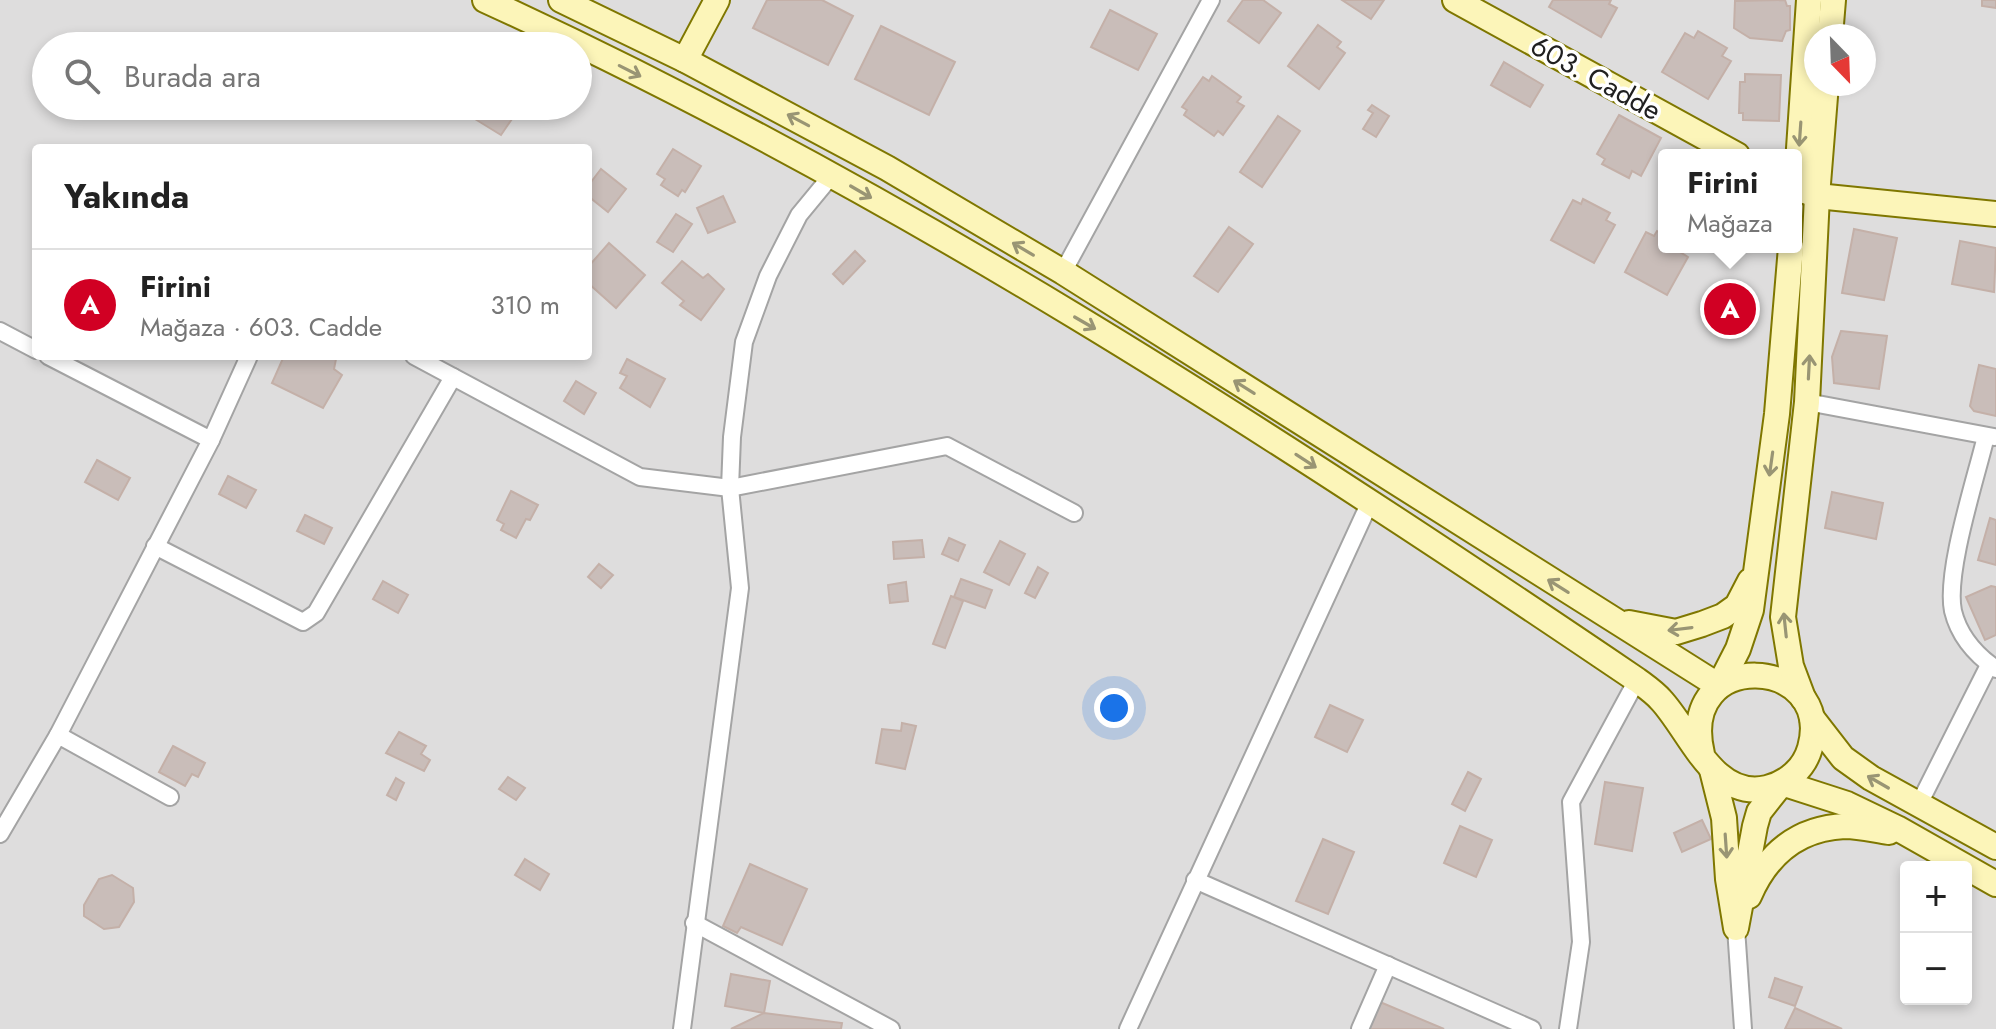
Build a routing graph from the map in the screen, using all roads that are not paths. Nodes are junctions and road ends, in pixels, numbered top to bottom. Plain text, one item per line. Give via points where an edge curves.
1 (485, 0) edge
2 (561, 0) edge
3 (717, 0) edge
4 (1211, 0) edge
5 (1455, 0) edge
6 (1809, 0) edge
7 (1833, 0) edge
8 (1831, 24) edge
9 (554, 32) edge
10 (592, 52) edge
11 (685, 60) junction
12 (1823, 96) edge
13 (1726, 149) edge
14 (1802, 167) edge
15 (832, 175) junction
16 (1802, 187) edge
17 (1802, 191) edge
18 (1996, 214) edge
19 (1802, 226) edge
20 (1790, 253) edge
21 (1063, 272) junction
22 (0, 331) edge
23 (32, 348) edge
24 (56, 360) edge
25 (247, 360) edge
26 (421, 360) edge
27 (453, 377) junction
28 (1807, 402) junction
29 (1991, 437) edge
30 (211, 440) junction
31 (730, 488) junction
32 (1370, 502) junction
33 (1074, 513) dead end
34 (155, 546) junction
35 (1756, 568) junction
36 (1608, 618) junction
37 (1993, 667) edge
38 (1637, 680) junction
39 (1719, 686) junction
40 (1808, 709) junction
41 (58, 735) junction
42 (1707, 762) junction
43 (1782, 783) junction
44 (170, 797) dead end
45 (1919, 804) junction
46 (0, 834) edge
47 (1909, 835) junction
48 (1996, 847) edge
49 (1195, 880) junction
50 (1996, 884) edge
51 (694, 923) junction
52 (1736, 928) junction
53 (1388, 965) junction
54 (682, 1029) edge
55 (891, 1029) edge
56 (1128, 1029) edge
57 (1360, 1029) edge
58 (1532, 1029) edge
59 (1568, 1029) edge
60 (1743, 1029) edge

1 -> 9 main road
2 - 11 main road
3 - 11 main road
4 - 21 street
5 - 13 main road, 603. Cadde
6 -> 14 main road
7 - 8 main road
10 -> 15 main road
21 -> 11 main road via 887,168
12 - 16 main road
15 - 31 street via 799,215 768,276 744,342
15 -> 32 main road via 1136,353
17 - 18 main road
28 -> 19 main road
20 -> 35 main road via 1777,414
36 -> 21 main road
22 - 23 street
24 - 30 street
25 - 30 street
26 - 27 street
27 - 31 street via 640,477
27 - 34 street via 316,613 303,622
28 - 29 street
40 -> 28 main road via 1791,666 1783,617
29 - 37 street via 1952,575 1953,611 1964,638
30 - 34 street
31 - 33 street via 947,446
31 - 51 street via 740,588
32 - 38 main road
32 - 49 street
34 - 41 street
35 -> 36 main road via 1737,606 1702,624 1676,632
35 - 39 main road via 1751,610
36 - 39 main road
37 - 45 street
38 - 42 main road via 1660,698
38 - 59 street via 1571,802 1581,942
39 - 40 main road via 1736,677 1774,677 1791,686
39 - 42 main road via 1699,717 1697,736
40 - 43 main road via 1813,737 1808,756
45 -> 40 main road via 1843,758
41 - 44 street
41 - 46 street
42 - 43 main road via 1726,782 1744,788
42 -> 52 main road via 1724,818
43 - 47 main road via 1847,804
43 - 52 main road via 1759,812
45 - 48 main road
47 - 50 main road
47 - 52 main road via 1846,826 1791,841 1771,857
49 - 53 street
49 - 56 street
51 - 54 street
51 - 55 street
52 - 60 street
53 - 57 street
53 - 58 street

